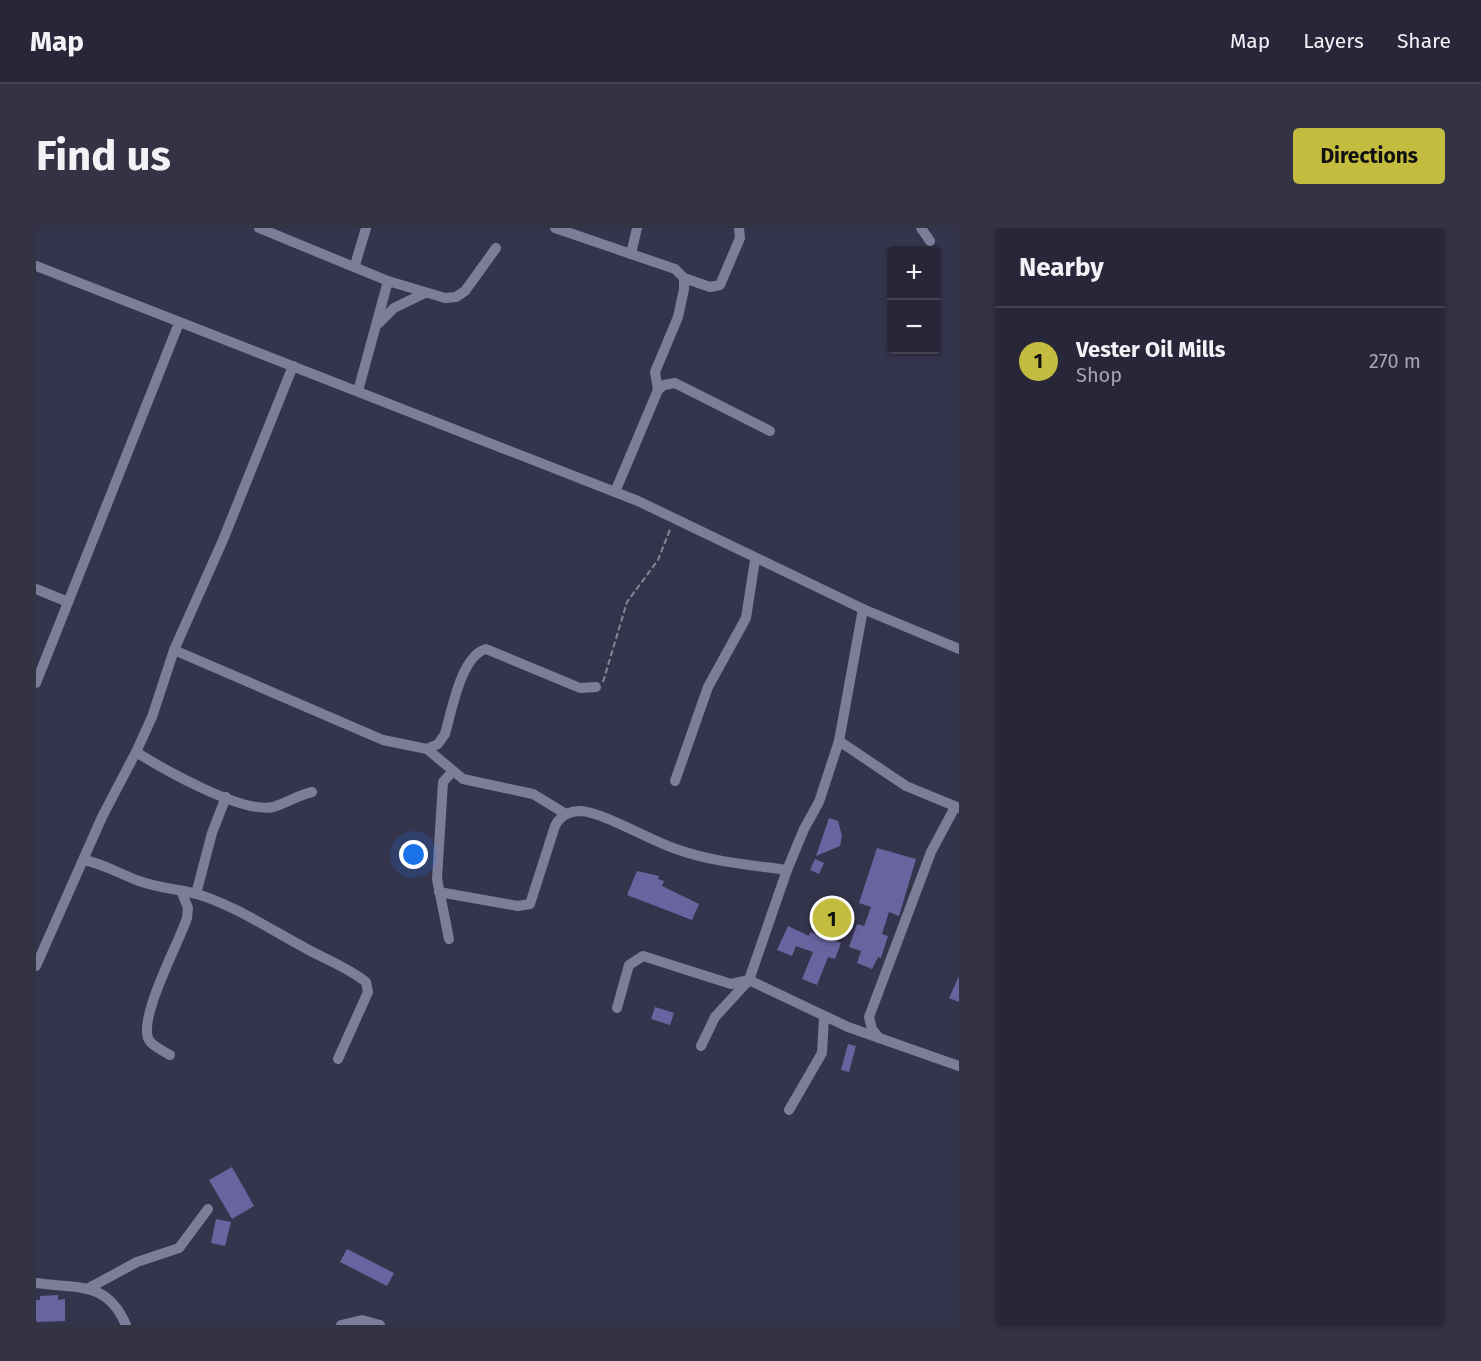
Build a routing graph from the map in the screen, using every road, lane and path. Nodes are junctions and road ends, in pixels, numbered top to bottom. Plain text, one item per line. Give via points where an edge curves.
1 (259, 228) edge
2 (366, 228) edge
3 (555, 228) edge
4 (637, 228) edge
5 (739, 228) edge
6 (921, 228) edge
7 (930, 241) dead end
8 (496, 248) dead end
9 (631, 254) junction
10 (36, 266) edge
11 (355, 266) junction
12 (684, 278) junction
13 (388, 281) junction
14 (425, 293) junction
15 (179, 323) junction
16 (378, 323) junction
17 (293, 366) junction
18 (658, 390) junction
19 (358, 391) junction
20 (770, 431) dead end
21 (615, 492) junction
22 (674, 519) junction
23 (755, 560) junction
24 (36, 589) edge
25 (68, 602) junction
26 (863, 609) junction
27 (959, 649) edge
28 (174, 651) junction
29 (36, 682) edge
30 (596, 687) joint
31 (839, 741) junction
32 (428, 749) junction
33 (136, 752) junction
34 (452, 772) junction
35 (675, 781) dead end
36 (312, 792) dead end
37 (226, 797) junction
38 (957, 807) edge
39 (566, 814) junction
40 (84, 860) junction
41 (787, 870) junction
42 (439, 892) junction
43 (182, 893) junction
44 (196, 894) junction
45 (449, 939) dead end
46 (36, 966) edge
47 (749, 980) junction
48 (617, 1008) dead end
49 (824, 1017) junction
50 (879, 1038) junction
51 (701, 1046) dead end
52 (170, 1055) dead end
53 (338, 1059) dead end
54 (959, 1066) edge
55 (789, 1110) dead end
56 (208, 1209) dead end
57 (36, 1282) edge
58 (89, 1288) junction
59 (126, 1325) edge
60 (341, 1325) edge
61 (380, 1325) edge

1 - 11 street
2 - 11 street
3 - 9 street
4 - 9 street
5 - 12 street via 740,238 720,285 710,287
6 - 7 street
8 - 14 street via 461,295 445,298
9 - 12 street via 675,269
10 - 15 street
11 - 13 street
12 - 18 street via 678,317 655,372
13 - 14 street
13 - 16 street
14 - 16 street via 394,308
15 - 17 street
15 - 25 street
16 - 19 street
17 - 19 street
17 - 28 street
18 - 20 street via 664,384 675,383
18 - 21 street
19 - 21 street
21 - 22 street
22 - 23 street
22 - 30 path via 658,560 627,602 604,681
23 - 26 street
23 - 35 street via 746,618 708,687
24 - 25 street
25 - 29 street
26 - 27 street
26 - 31 street
28 - 32 street via 383,740
28 - 33 street
30 - 32 street via 580,688 486,649 476,652 467,664 445,734
31 - 38 street via 906,786
31 - 41 street via 819,802
32 - 34 street
33 - 37 street via 183,781
33 - 40 street
34 - 39 street via 475,783 533,794
34 - 42 street via 443,782
36 - 37 street via 273,807
37 - 44 street
38 - 50 street via 931,852 869,1017
39 - 41 street via 578,811 597,815 681,851
39 - 42 street via 558,820 549,840 530,904 518,906
40 - 43 street
40 - 46 street
41 - 47 street
42 - 45 street
43 - 44 street
43 - 52 street via 187,918 148,1016 148,1038
44 - 53 street via 261,921 366,982 368,992
47 - 48 street via 731,984 642,957 629,965
47 - 49 street
47 - 51 street via 715,1017
49 - 50 street
49 - 55 street via 822,1053
50 - 54 street
56 - 58 street via 179,1248 137,1262
57 - 58 street
58 - 59 street via 108,1298
60 - 61 street via 362,1320

